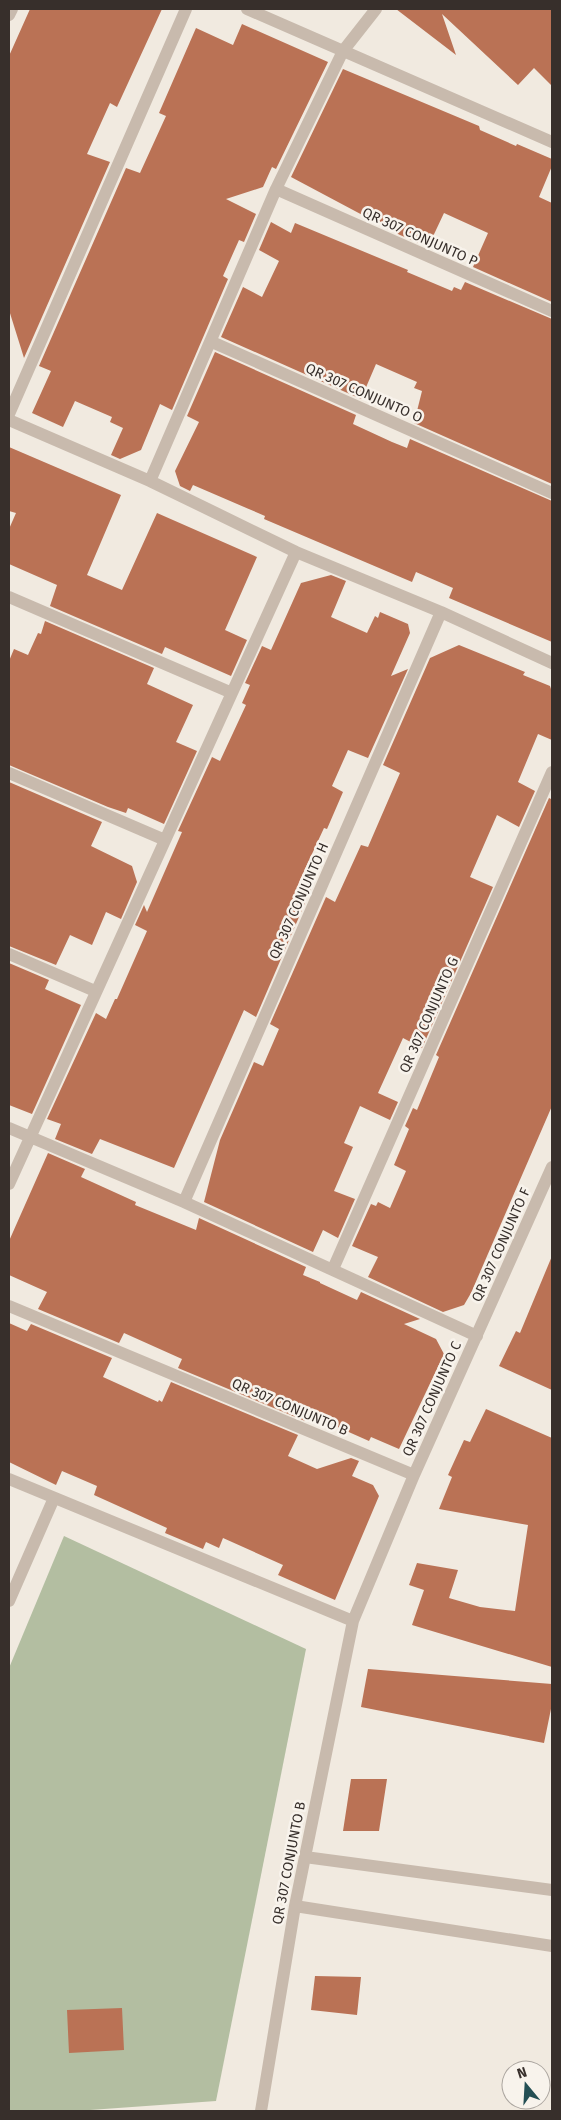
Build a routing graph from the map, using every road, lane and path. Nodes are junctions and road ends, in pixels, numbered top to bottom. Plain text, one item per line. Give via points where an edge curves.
1 (12, 9) edge
2 (186, 9) edge
3 (247, 9) edge
4 (376, 9) edge
5 (9, 15) edge
6 (343, 51) junction
7 (552, 142) edge
8 (276, 189) junction
9 (552, 311) edge
10 (212, 342) junction
11 (9, 414) edge
12 (9, 420) edge
13 (150, 481) junction
14 (552, 493) edge
15 (296, 552) junction
16 (9, 597) edge
17 (441, 612) junction
18 (552, 663) edge
19 (232, 693) junction
20 (552, 772) edge
21 (9, 773) edge
22 (165, 840) junction
23 (9, 954) edge
24 (95, 992) junction
25 (9, 1128) edge
26 (29, 1137) junction
27 (552, 1167) edge
28 (9, 1184) edge
29 (184, 1202) junction
30 (334, 1269) junction
31 (9, 1306) edge
32 (477, 1336) junction
33 (414, 1475) junction
34 (9, 1479) edge
35 (54, 1498) junction
36 (9, 1601) edge
37 (353, 1621) junction
38 (305, 1857) junction
39 (552, 1890) edge
40 (294, 1906) junction
41 (552, 1946) edge
42 (261, 2111) edge

1 - 5 street
2 - 11 street
3 - 6 street
4 - 6 street
6 - 7 street
6 - 8 street
8 - 9 street, QR 307 CONJUNTO P
8 - 10 street
10 - 13 street
10 - 14 street, QR 307 CONJUNTO O
12 - 13 street
13 - 15 street
15 - 17 street
15 - 19 street
16 - 19 street
17 - 18 street
17 - 29 street, QR 307 CONJUNTO H
19 - 22 street
20 - 30 street, QR 307 CONJUNTO G
21 - 22 street
22 - 24 street
23 - 24 street
24 - 26 street
25 - 26 street
26 - 28 street
26 - 29 street
27 - 32 street, QR 307 CONJUNTO F
29 - 30 street
30 - 32 street
31 - 33 street, QR 307 CONJUNTO B
32 - 33 street, QR 307 CONJUNTO C
33 - 37 street, QR 307 CONJUNTO B
34 - 35 street
35 - 36 street
35 - 37 street
37 - 38 street, QR 307 CONJUNTO B
38 - 39 street
38 - 40 street, QR 307 CONJUNTO B
40 - 41 street
40 - 42 street, QR 307 CONJUNTO B

